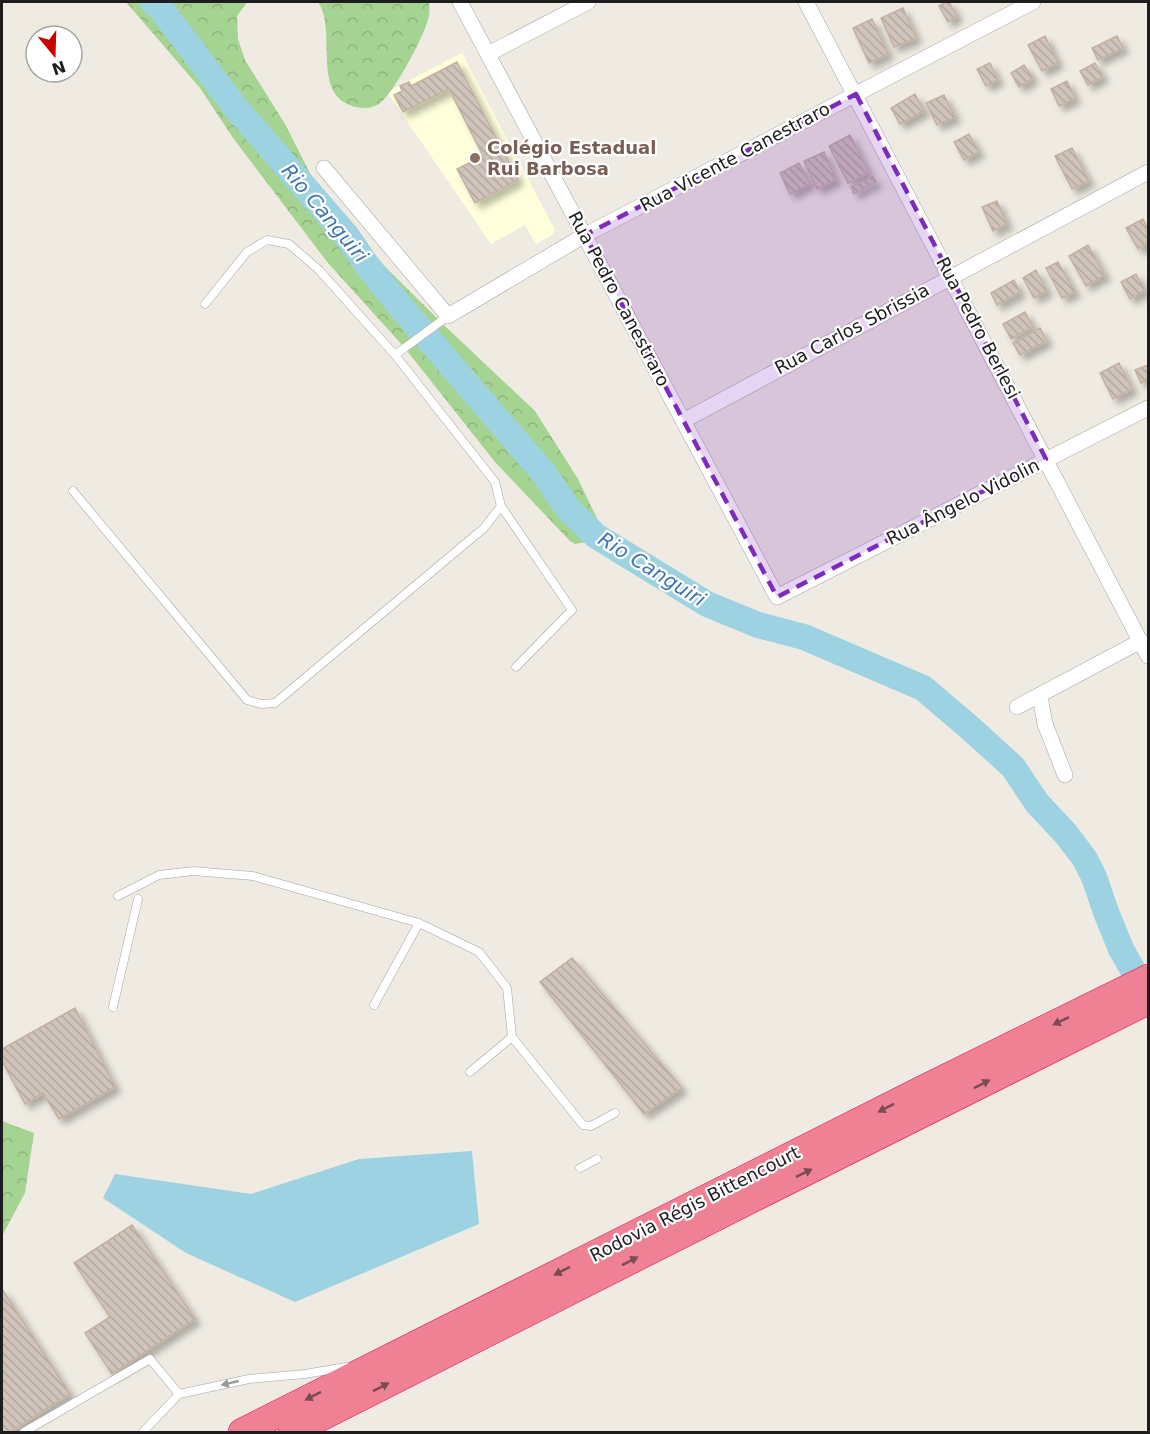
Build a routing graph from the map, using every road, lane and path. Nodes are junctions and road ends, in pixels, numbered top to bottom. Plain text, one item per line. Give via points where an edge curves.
1 (460, 2) edge
2 (588, 2) edge
3 (807, 2) edge
4 (1033, 2) edge
5 (488, 54) junction
6 (856, 94) junction
7 (324, 168) dead end
8 (1149, 172) edge
9 (585, 235) junction
10 (951, 276) junction
11 (205, 304) dead end
12 (444, 318) junction
13 (395, 356) junction
14 (1149, 408) edge
15 (683, 420) junction
16 (1046, 459) junction
17 (73, 491) dead end
18 (501, 506) junction
19 (777, 597) joint
20 (1145, 639) edge
21 (1149, 656) edge
22 (516, 667) dead end
23 (1040, 696) junction
24 (1017, 707) dead end
25 (1065, 775) dead end
26 (118, 896) dead end
27 (138, 899) dead end
28 (419, 923) junction
29 (1149, 978) edge
30 (1149, 1001) edge
31 (374, 1005) dead end
32 (1118, 1005) junction
33 (113, 1007) dead end
34 (512, 1037) junction
35 (470, 1072) dead end
36 (615, 1113) dead end
37 (597, 1159) dead end
38 (580, 1168) dead end
39 (391, 1357) junction
40 (179, 1394) junction
41 (24, 1432) edge
42 (143, 1432) edge
43 (242, 1432) edge
44 (292, 1432) edge

1 - 5 street, Rua Pedro Canestraro
2 - 5 street
3 - 6 street, Rua Pedro Berlesi
4 - 6 street, Rua Vicente Canestraro
5 - 9 street, Rua Pedro Canestraro
6 - 9 street, Rua Vicente Canestraro
6 - 10 street, Rua Pedro Berlesi
7 - 12 street
8 - 10 street, Rua Carlos Sbrissia
9 - 12 street, Rua Vicente Canestraro
9 - 15 street, Rua Pedro Canestraro
10 - 15 street, Rua Carlos Sbrissia
10 - 16 street, Rua Pedro Berlesi
11 - 13 lane via 247,252 267,240 289,244 319,270
12 - 13 lane
13 - 18 lane via 495,482
14 - 16 street, Rua Ângelo Vidolin
15 - 19 street, Rua Pedro Canestraro
16 - 19 street, Rua Ângelo Vidolin
16 - 20 street, Rua Pedro Berlesi
17 - 18 lane via 247,700 261,704 275,703 484,528
18 - 22 lane via 572,610
20 - 21 street, Rua Pedro Berlesi
20 - 23 street
23 - 24 street
23 - 25 street via 1045,724
26 - 28 lane via 159,875 193,871 253,876
27 - 33 lane
28 - 31 lane
28 - 34 lane via 478,952 507,988
29 - 32 highway, Rodovia Régis Bittencourt
30 - 32 highway, Rodovia Régis Bittencourt
32 -> 39 highway, Rodovia Régis Bittencourt via 913,1094
44 -> 32 highway, Rodovia Régis Bittencourt
34 - 35 lane
34 - 36 lane via 584,1125 591,1126
37 - 38 lane
39 -> 40 lane via 305,1374 249,1378
39 -> 43 highway, Rodovia Régis Bittencourt
40 - 41 lane via 150,1359
40 - 42 lane

